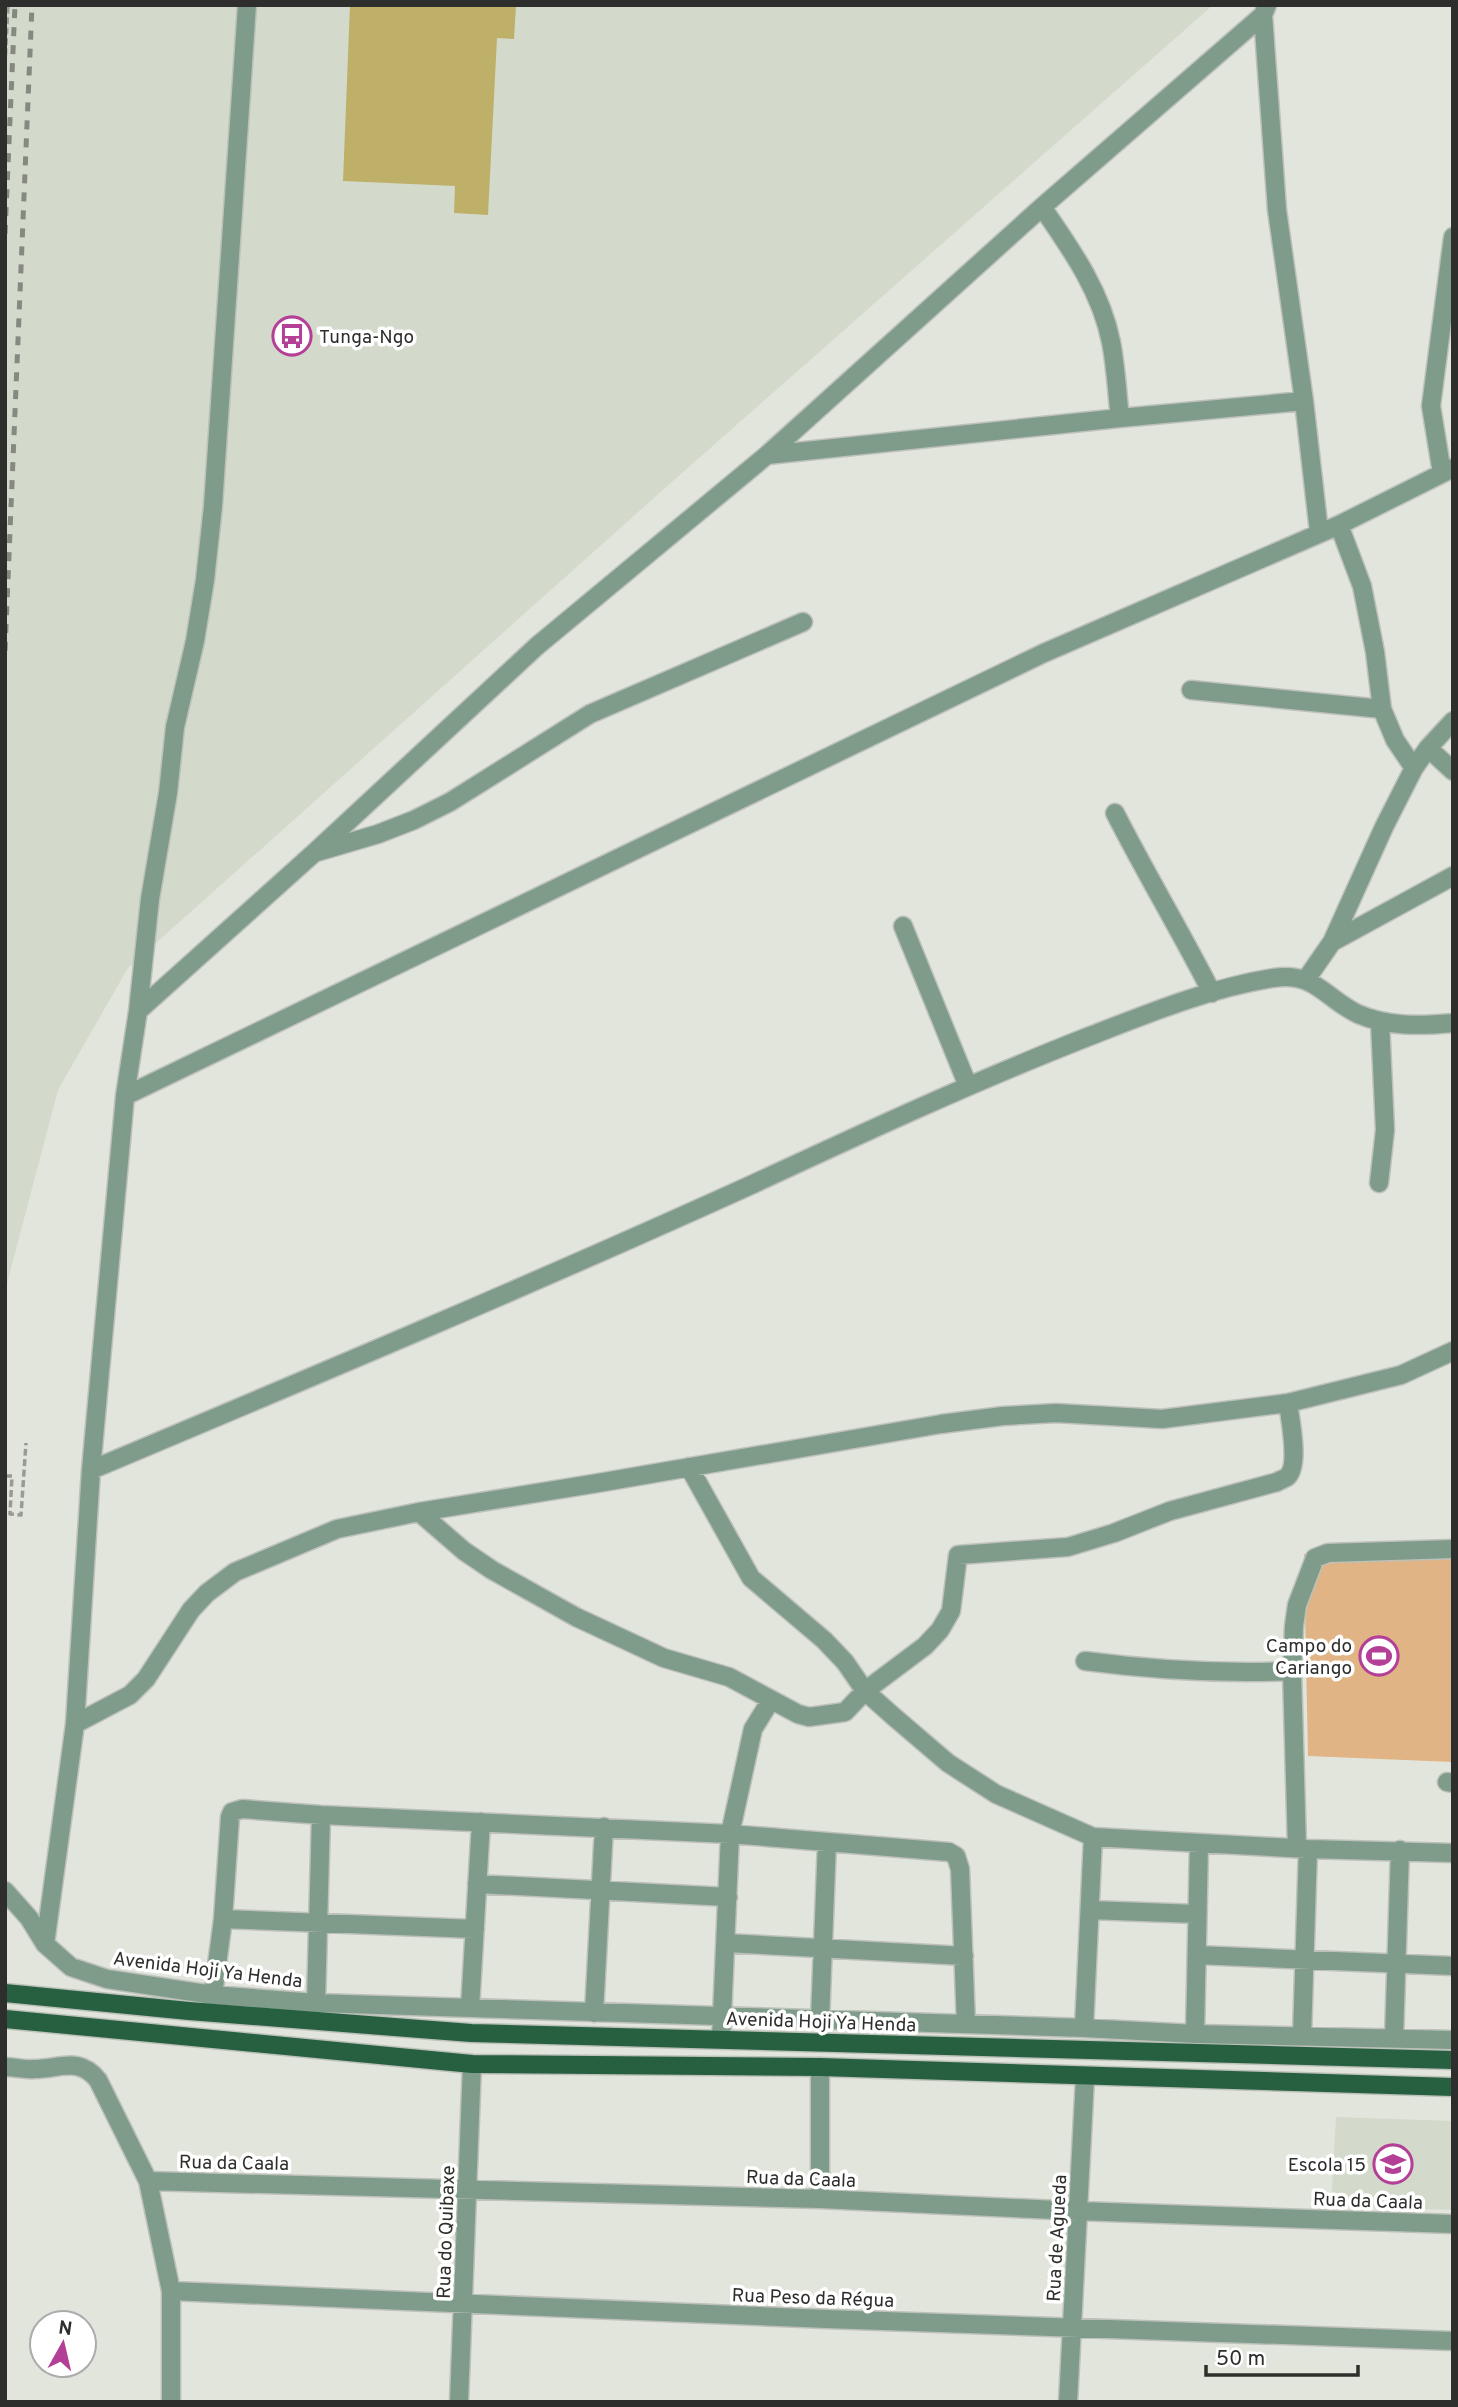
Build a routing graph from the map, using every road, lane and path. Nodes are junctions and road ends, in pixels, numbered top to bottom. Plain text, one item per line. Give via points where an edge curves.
1 (8, 5) edge
2 (247, 5) edge
3 (1265, 10) edge
4 (5, 66) edge
5 (1042, 207) junction
6 (1453, 237) edge
7 (1450, 277) edge
8 (1304, 401) junction
9 (1120, 418) junction
10 (767, 456) junction
11 (1448, 470) edge
12 (1339, 525) junction
13 (1319, 532) junction
14 (803, 622) dead end
15 (1191, 690) dead end
16 (1382, 709) junction
17 (1453, 721) edge
18 (1428, 748) junction
19 (1414, 768) junction
20 (1453, 771) edge
21 (1115, 813) dead end
22 (314, 853) junction
23 (1453, 876) edge
24 (903, 926) dead end
25 (1332, 942) junction
26 (1307, 978) junction
27 (1212, 993) junction
28 (138, 1011) junction
29 (1380, 1022) junction
30 (1453, 1023) edge
31 (968, 1086) junction
32 (125, 1096) junction
33 (1379, 1183) dead end
34 (1453, 1351) edge
35 (1288, 1403) junction
36 (26, 1443) dead end
37 (689, 1467) junction
38 (91, 1470) junction
39 (5, 1476) edge
40 (419, 1511) junction
41 (1453, 1549) edge
42 (1084, 1661) dead end
43 (1292, 1671) junction
44 (865, 1691) junction
45 (771, 1700) junction
46 (75, 1724) junction
47 (321, 1815) junction
48 (481, 1822) junction
49 (604, 1827) junction
50 (730, 1834) junction
51 (1093, 1837) junction
52 (827, 1842) junction
53 (1199, 1844) junction
54 (1303, 1849) junction
55 (1400, 1850) junction
56 (1453, 1853) edge
57 (477, 1884) junction
58 (5, 1891) edge
59 (601, 1891) junction
60 (728, 1897) junction
61 (1090, 1910) junction
62 (1197, 1914) junction
63 (223, 1919) junction
64 (318, 1923) junction
65 (475, 1929) junction
66 (726, 1943) junction
67 (45, 1944) junction
68 (822, 1948) junction
69 (1197, 1955) junction
70 (964, 1956) junction
71 (1305, 1959) junction
72 (1396, 1963) junction
73 (1453, 1966) edge
74 (5, 1993) edge
75 (213, 1995) junction
76 (316, 2003) junction
77 (470, 2008) junction
78 (594, 2012) junction
79 (722, 2017) junction
80 (5, 2019) edge
81 (820, 2020) junction
82 (966, 2024) junction
83 (1084, 2028) junction
84 (1195, 2034) junction
85 (1302, 2036) junction
86 (721, 2039) junction
87 (1394, 2039) junction
88 (1453, 2040) edge
89 (1453, 2060) edge
90 (472, 2064) junction
91 (5, 2067) edge
92 (820, 2067) junction
93 (1085, 2077) junction
94 (1453, 2087) edge
95 (148, 2181) junction
96 (468, 2189) junction
97 (820, 2199) junction
98 (1078, 2211) junction
99 (1453, 2224) edge
100 (171, 2291) junction
101 (463, 2303) junction
102 (1072, 2328) junction
103 (1453, 2341) edge
104 (171, 2402) edge
105 (459, 2402) edge
106 (1068, 2402) edge

1 - 4 path
2 - 28 street via 207,568 175,727
3 - 5 street
3 - 8 street via 1277,210
5 - 9 street via 1088,276 1100,307 1111,342
5 - 10 street
6 - 7 street
7 - 11 street via 1431,406
8 - 9 street
8 - 13 street
9 - 10 street
10 - 22 street via 537,646
11 - 12 street
12 - 13 street
12 - 16 street via 1362,586
13 - 32 street via 1032,659
14 - 22 street via 590,714 414,820
15 - 16 street
16 - 19 street
17 - 18 street
18 - 19 street
18 - 20 street
19 - 25 street
21 - 27 street
22 - 28 street
23 - 25 street
24 - 31 street
25 - 26 street
26 - 27 street via 1278,977
26 - 29 street via 1336,1001
27 - 31 street
28 - 32 street
29 - 30 street
29 - 33 street via 1385,1130
31 - 38 street via 579,1263
32 - 38 street
34 - 35 street via 1401,1375
35 - 37 street via 1163,1419 1081,1413 1003,1416
35 - 44 street via 1294,1454 1287,1477 1068,1547 958,1555 951,1611 940,1630
36 - 39 path via 21,1515 10,1514 12,1476
37 - 40 street
37 - 44 street via 751,1578 824,1640
38 - 46 street
40 - 45 street via 492,1570 576,1617 664,1658 729,1677
40 - 46 street via 337,1529 235,1572 191,1610 146,1679 130,1695
41 - 43 street via 1328,1553 1315,1558 1297,1605
42 - 43 street via 1143,1669
43 - 54 street
44 - 45 street via 845,1712 820,1717 798,1714
44 - 51 street via 971,1779
45 - 50 street via 753,1729
46 - 67 street
47 - 48 street
47 - 63 street via 232,1812
47 - 64 street
48 - 49 street
48 - 57 street
49 - 50 street
49 - 59 street
50 - 52 street
50 - 60 street
51 - 53 street
51 - 61 street
52 - 68 street
52 - 70 street via 953,1853 960,1869
53 - 54 street
53 - 62 street
54 - 55 street
54 - 71 street
55 - 56 street
55 - 72 street
57 - 59 street
57 - 65 street
58 - 67 street, Avenida Hoji Ya Henda
59 - 60 street
59 - 78 street
60 - 66 street
61 - 62 street
61 - 83 street
62 - 69 street
63 - 64 street
63 - 75 street
64 - 65 street
64 - 76 street
65 - 77 street
66 - 68 street
66 - 79 street
67 - 75 street, Avenida Hoji Ya Henda via 71,1967 107,1979
68 - 70 street
68 - 81 street
69 - 71 street
69 - 84 street
70 - 82 street
71 - 72 street
71 - 85 street
72 - 73 street
72 - 87 street
74 - 86 main road, Avenida Hoji Ya Henda via 471,2033
75 - 76 street, Avenida Hoji Ya Henda
76 - 77 street, Avenida Hoji Ya Henda
77 - 78 street, Avenida Hoji Ya Henda
78 - 79 street, Avenida Hoji Ya Henda
79 - 81 street, Avenida Hoji Ya Henda
79 - 86 street
80 - 90 main road
81 - 82 street, Avenida Hoji Ya Henda
82 - 83 street, Avenida Hoji Ya Henda
83 - 84 street, Avenida Hoji Ya Henda
84 - 85 street, Avenida Hoji Ya Henda
85 - 87 street, Avenida Hoji Ya Henda
86 - 89 main road, Avenida Hoji Ya Henda
87 - 88 street, Avenida Hoji Ya Henda
90 - 92 main road
90 - 96 street, Rua do Quibaxe
91 - 95 street via 79,2066 89,2070
92 - 93 main road
92 - 97 street
93 - 94 main road
93 - 98 street, Rua de Agueda
95 - 96 street, Rua da Caala
95 - 100 street
96 - 97 street, Rua da Caala
96 - 101 street, Rua do Quibaxe
97 - 98 street, Rua da Caala
98 - 99 street, Rua da Caala
98 - 102 street, Rua de Agueda
100 - 101 street, Rua Peso da Régua
100 - 104 street
101 - 102 street, Rua Peso da Régua
101 - 105 street, Rua do Quibaxe
102 - 103 street, Rua Peso da Régua
102 - 106 street, Rua de Agueda

